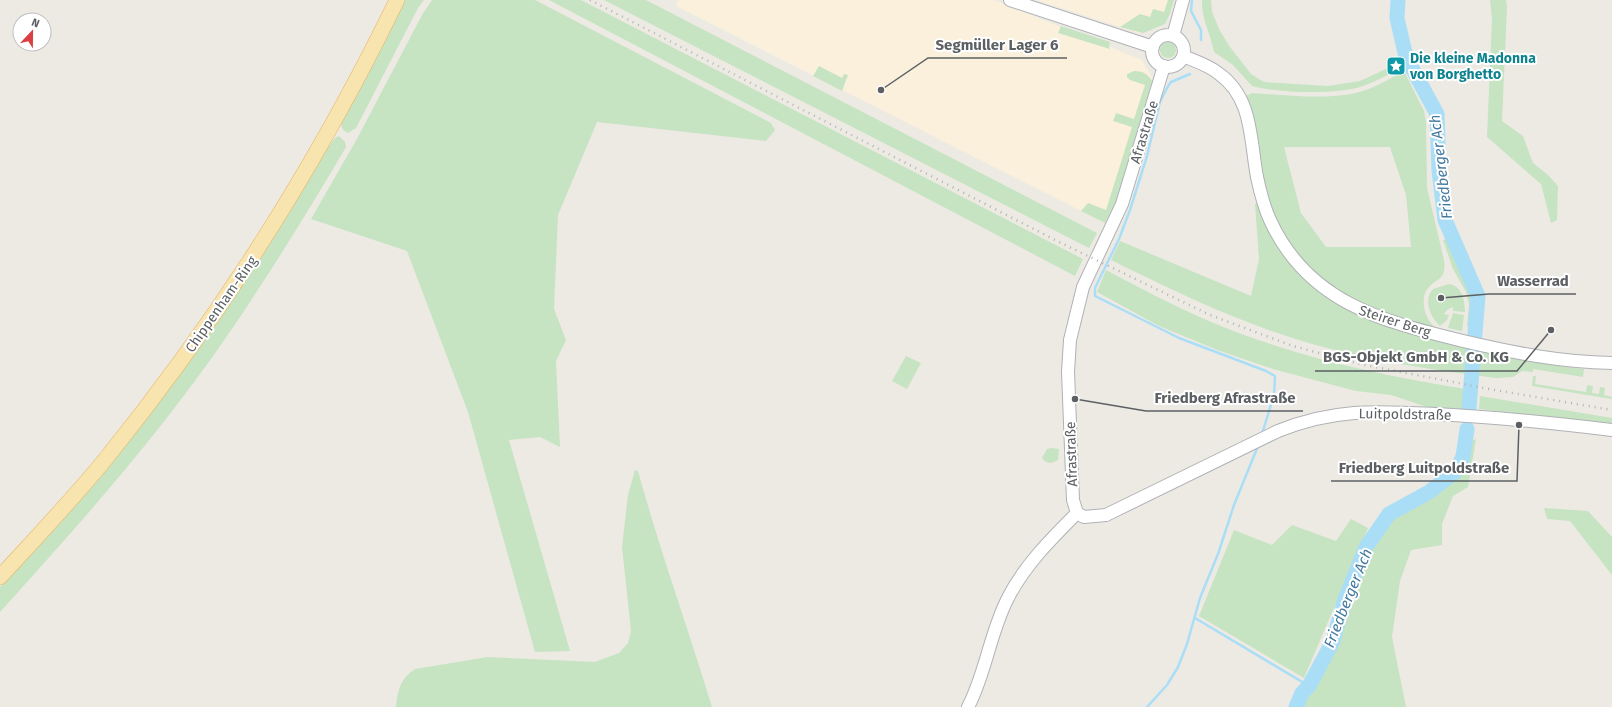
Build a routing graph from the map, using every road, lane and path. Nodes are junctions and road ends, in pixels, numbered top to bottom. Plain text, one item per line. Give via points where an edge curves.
1 (396, 0) edge
2 (1010, 0) edge
3 (1183, 0) edge
4 (1173, 36) junction
5 (1153, 47) junction
6 (1183, 56) junction
7 (1164, 66) junction
8 (1612, 363) edge
9 (1612, 430) edge
10 (1077, 513) junction
11 (0, 577) edge
12 (968, 707) edge

1 - 11 main road, Chippenham-Ring via 348,97 314,157 263,242 206,328 103,462
2 - 5 street
3 - 4 street
4 - 5 street via 1162,36
4 - 6 street via 1181,42
5 - 7 street via 1154,58
6 - 7 street via 1176,64
6 - 8 street, Steirer Berg via 1218,73 1238,95 1247,113 1257,177 1270,219 1284,245 1317,284 1353,307 1383,320 1504,351 1562,361
7 - 10 street, Afrastraße via 1122,204 1083,287 1070,340 1069,411 1073,500
9 - 10 street, Luitpoldstraße via 1459,415 1348,412 1307,420 1278,431 1106,515 1084,517
10 - 12 street via 1038,554 1008,598

